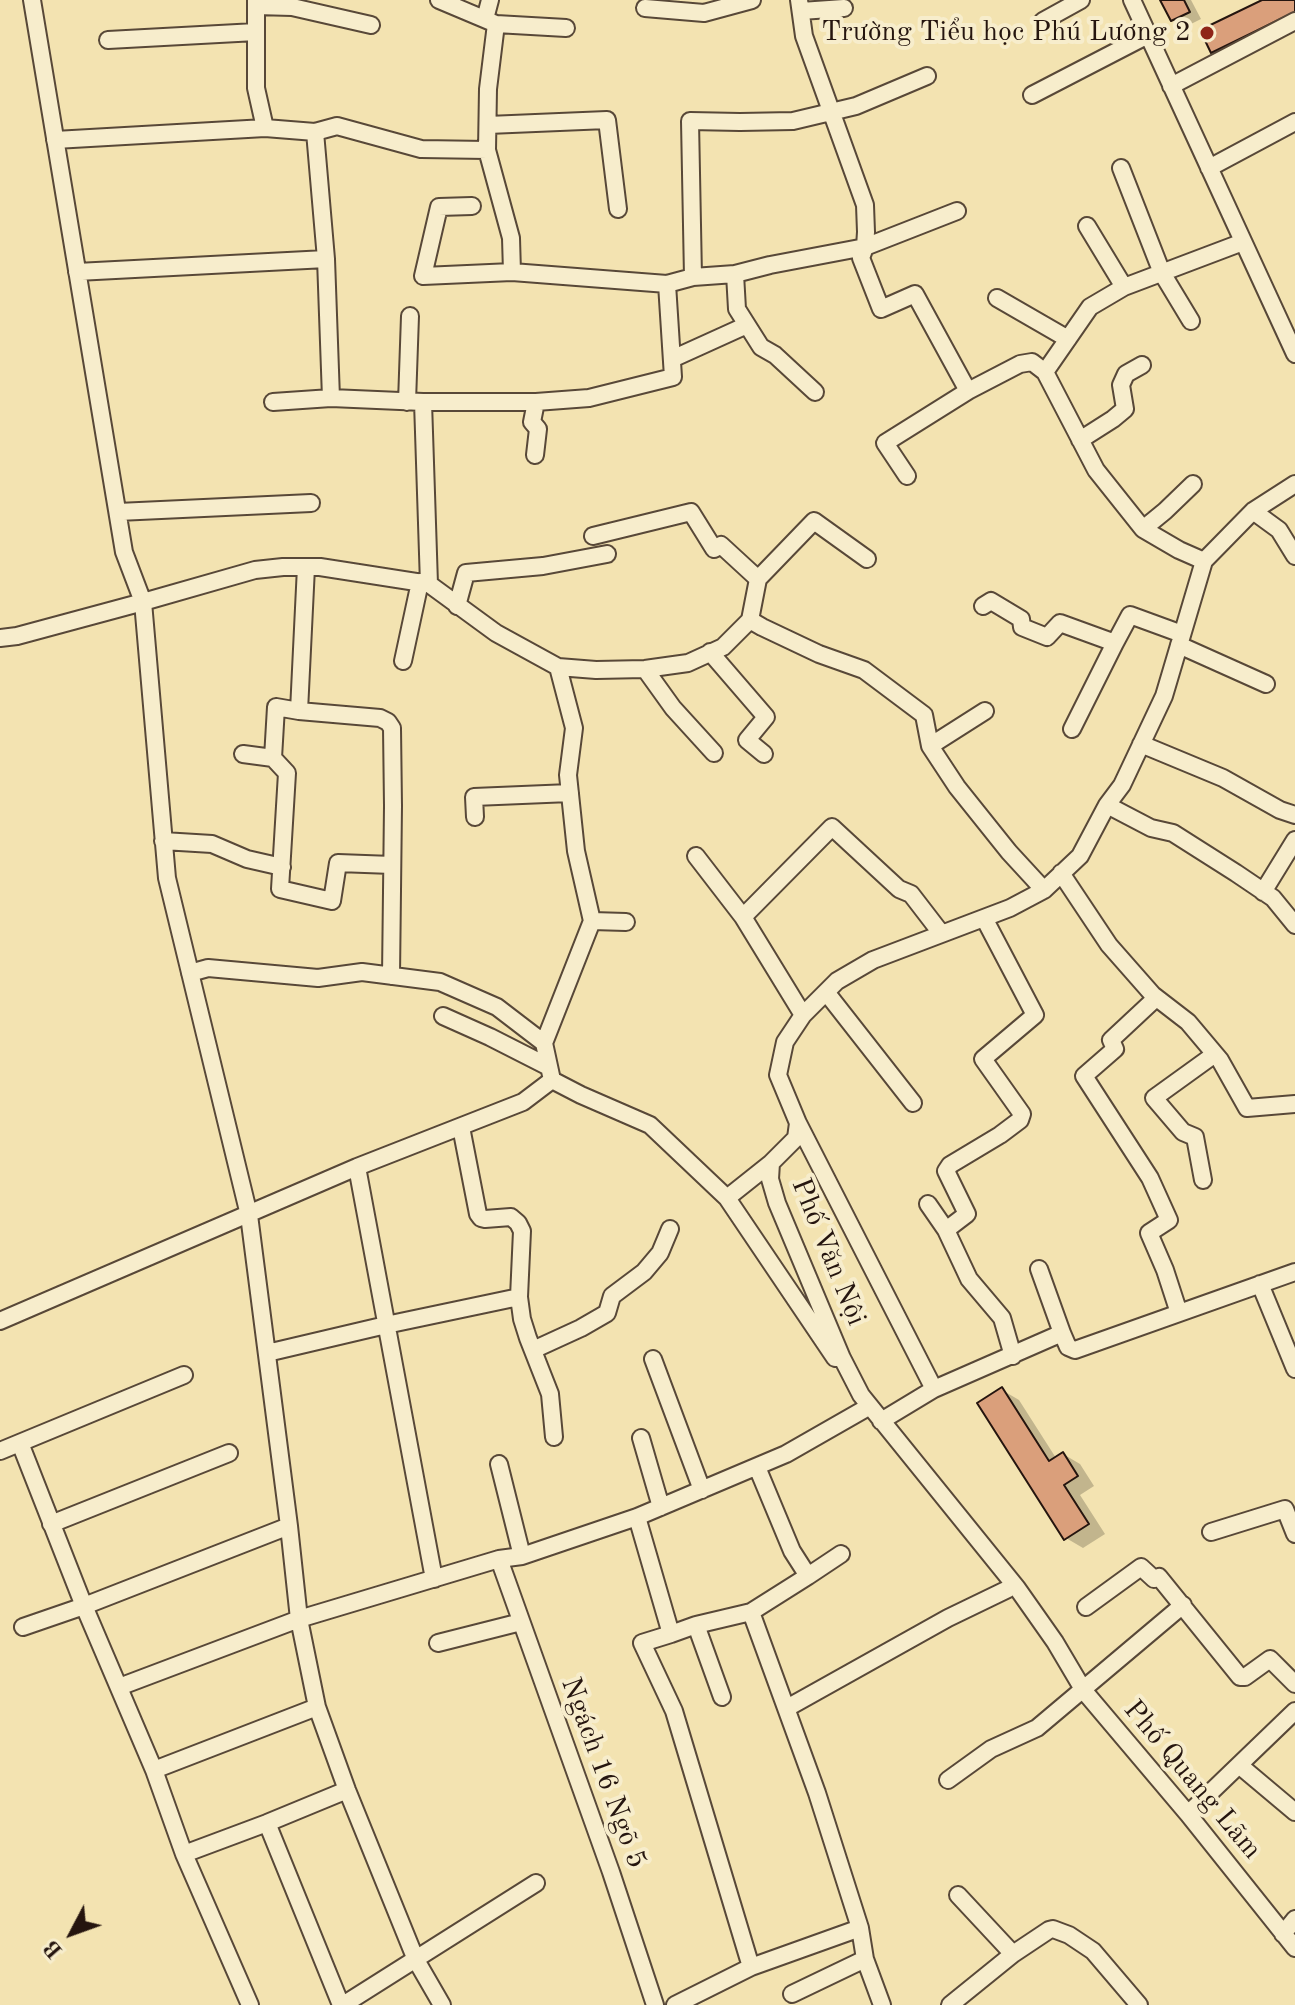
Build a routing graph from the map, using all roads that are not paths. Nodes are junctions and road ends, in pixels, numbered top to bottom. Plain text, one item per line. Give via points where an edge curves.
1 (32, 0) edge
2 (439, 0) edge
3 (490, 0) edge
4 (752, 0) edge
5 (786, 0) edge
6 (1081, 0) edge
7 (1132, 0) edge
8 (256, 3) edge
9 (800, 4) edge
10 (645, 8) dead end
11 (844, 8) dead end
12 (1043, 21) dead end
13 (1295, 21) edge
14 (490, 22) junction
15 (371, 25) dead end
16 (566, 28) dead end
17 (256, 32) junction
18 (1148, 35) junction
19 (108, 40) dead end
20 (927, 76) dead end
21 (1171, 86) junction
22 (1032, 95) dead end
23 (830, 111) junction
24 (1295, 122) edge
25 (488, 125) junction
26 (265, 128) junction
27 (315, 132) junction
28 (55, 140) junction
29 (487, 150) junction
30 (1121, 168) dead end
31 (1209, 168) junction
32 (472, 206) dead end
33 (618, 209) dead end
34 (957, 211) dead end
35 (1087, 226) dead end
36 (1243, 242) junction
37 (865, 247) junction
38 (326, 259) junction
39 (77, 272) junction
40 (512, 272) junction
41 (1162, 273) junction
42 (735, 274) junction
43 (693, 277) junction
44 (667, 284) junction
45 (1124, 287) junction
46 (997, 298) dead end
47 (410, 316) dead end
48 (1191, 321) dead end
49 (747, 325) junction
50 (1068, 339) junction
51 (1295, 354) edge
52 (672, 359) junction
53 (1142, 365) dead end
54 (1045, 372) junction
55 (968, 391) junction
56 (815, 392) dead end
57 (331, 398) junction
58 (273, 402) dead end
59 (415, 402) junction
60 (536, 402) junction
61 (1080, 440) junction
62 (535, 455) dead end
63 (907, 476) dead end
64 (1193, 484) dead end
65 (1295, 484) edge
66 (311, 503) dead end
67 (1253, 511) junction
68 (118, 512) junction
69 (1143, 529) junction
70 (593, 536) dead end
71 (607, 554) dead end
72 (1295, 556) edge
73 (867, 559) dead end
74 (1204, 561) junction
75 (306, 567) junction
76 (758, 579) junction
77 (425, 583) junction
78 (143, 602) junction
79 (457, 606) junction
80 (983, 606) dead end
81 (750, 620) junction
82 (0, 638) edge
83 (1180, 640) junction
84 (1115, 643) junction
85 (710, 652) junction
86 (403, 661) dead end
87 (558, 667) junction
88 (645, 669) junction
89 (1266, 684) dead end
90 (299, 711) junction
91 (985, 711) dead end
92 (1072, 729) dead end
93 (1141, 744) junction
94 (930, 746) junction
95 (714, 753) dead end
96 (243, 754) dead end
97 (764, 754) dead end
98 (273, 758) junction
99 (570, 793) junction
100 (1107, 805) junction
101 (1295, 815) edge
102 (475, 817) dead end
103 (1295, 840) edge
104 (163, 841) junction
105 (696, 856) dead end
106 (392, 865) junction
107 (282, 867) junction
108 (1061, 873) junction
109 (1044, 890) junction
110 (1263, 892) junction
111 (743, 917) junction
112 (984, 918) junction
113 (592, 921) junction
114 (626, 922) dead end
115 (1295, 925) edge
116 (941, 933) junction
117 (190, 973) junction
118 (391, 976) junction
119 (826, 992) junction
120 (1156, 998) junction
121 (803, 1015) junction
122 (443, 1016) dead end
123 (544, 1043) junction
124 (1215, 1054) junction
125 (550, 1074) junction
126 (913, 1103) dead end
127 (1295, 1104) edge
128 (798, 1123) junction
129 (461, 1127) junction
130 (771, 1163) junction
131 (357, 1167) junction
132 (1203, 1180) dead end
133 (727, 1198) junction
134 (928, 1204) dead end
135 (249, 1215) junction
136 (670, 1229) dead end
137 (946, 1230) junction
138 (1039, 1269) dead end
139 (1295, 1272) edge
140 (1260, 1284) junction
141 (519, 1297) junction
142 (1179, 1313) junction
143 (0, 1321) edge
144 (386, 1325) junction
145 (1062, 1333) junction
146 (533, 1350) junction
147 (267, 1353) junction
148 (1013, 1356) junction
149 (653, 1359) dead end
150 (1295, 1369) edge
151 (184, 1375) dead end
152 (934, 1389) junction
153 (865, 1400) junction
154 (881, 1421) junction
155 (554, 1437) dead end
156 (641, 1438) dead end
157 (20, 1443) junction
158 (0, 1451) edge
159 (229, 1453) dead end
160 (499, 1464) dead end
161 (757, 1467) junction
162 (702, 1490) junction
163 (661, 1507) junction
164 (637, 1517) junction
165 (51, 1524) junction
166 (289, 1526) junction
167 (1211, 1532) dead end
168 (1295, 1534) edge
169 (841, 1554) dead end
170 (522, 1556) junction
171 (499, 1559) junction
172 (808, 1576) junction
173 (434, 1579) junction
174 (1008, 1589) dead end
175 (1183, 1605) junction
176 (84, 1606) junction
177 (1086, 1607) dead end
178 (751, 1612) junction
179 (299, 1619) junction
180 (521, 1622) junction
181 (696, 1625) junction
182 (23, 1627) dead end
183 (671, 1634) junction
184 (1055, 1642) joint
185 (438, 1643) dead end
186 (1295, 1684) edge
187 (119, 1687) junction
188 (1084, 1691) junction
189 (722, 1697) dead end
190 (317, 1707) junction
191 (787, 1708) junction
192 (1295, 1711) edge
193 (1239, 1765) junction
194 (154, 1770) junction
195 (948, 1780) dead end
196 (347, 1790) junction
197 (1295, 1812) edge
198 (1188, 1814) junction
199 (267, 1823) junction
200 (184, 1854) junction
201 (536, 1883) dead end
202 (958, 1895) dead end
203 (1295, 1919) edge
204 (860, 1928) junction
205 (1283, 1934) junction
206 (1295, 1948) edge
207 (1013, 1954) junction
208 (865, 1959) junction
209 (416, 1960) junction
210 (751, 1967) junction
211 (792, 1994) dead end
212 (250, 2005) edge
213 (342, 2005) edge
214 (442, 2005) edge
215 (655, 2005) edge
216 (675, 2005) edge
217 (882, 2005) edge
218 (950, 2005) edge
219 (1139, 2005) edge

1 - 28 street
2 - 14 street
3 - 14 street
4 - 10 street via 704,13
5 - 9 street
6 - 12 street
7 - 18 street
8 - 15 street
8 - 17 street
9 - 11 street
9 - 23 street via 804,36
13 - 21 street
14 - 16 street
14 - 25 street
17 - 19 street
17 - 26 street via 256,88
18 - 21 street
18 - 22 street
20 - 23 street via 856,106
21 - 31 street
23 - 37 street via 865,205
23 - 43 street via 780,122 690,121
24 - 31 street
25 - 29 street
25 - 33 street via 607,120
26 - 27 street
26 - 28 street
27 - 29 street via 337,126 421,149
27 - 38 street
28 - 39 street
29 - 40 street via 511,238
30 - 41 street
31 - 36 street
32 - 40 street via 439,207 423,276
34 - 37 street
35 - 45 street
36 - 41 street
36 - 51 street
37 - 42 street
37 - 55 street via 861,258 881,309 915,294
38 - 39 street
38 - 57 street
39 - 68 street
40 - 44 street
41 - 45 street
41 - 48 street
42 - 43 street
42 - 49 street via 737,309
43 - 44 street
44 - 52 street
45 - 50 street via 1090,307
46 - 50 street
47 - 59 street
49 - 52 street
49 - 56 street via 761,347
50 - 54 street
52 - 60 street via 673,377 589,398
53 - 61 street via 1126,374 1121,385 1125,409
54 - 55 street via 1032,362 1020,364
54 - 61 street
55 - 63 street via 885,443
57 - 58 street
57 - 59 street
59 - 60 street
59 - 77 street
60 - 62 street
61 - 69 street via 1096,470
64 - 69 street
65 - 67 street
66 - 68 street
67 - 72 street via 1279,530
67 - 74 street
68 - 78 street via 124,552
69 - 74 street
70 - 76 street via 691,512 714,549 721,545
71 - 79 street via 466,573
73 - 76 street via 814,521
74 - 83 street
75 - 77 street
75 - 78 street via 255,570
75 - 90 street
76 - 81 street
77 - 79 street
77 - 86 street
78 - 82 street
78 - 104 street
79 - 87 street
80 - 84 street via 991,601 1021,619 1022,627 1047,637 1060,623
81 - 85 street via 723,647
81 - 94 street via 864,670 924,715
83 - 84 street via 1130,615
83 - 89 street
83 - 93 street via 1164,696
84 - 92 street
85 - 88 street via 688,663
85 - 97 street via 766,717 747,740
87 - 88 street
87 - 99 street via 574,728
88 - 95 street
90 - 98 street via 276,707
90 - 106 street via 380,718 392,728
91 - 94 street
93 - 100 street
93 - 101 street
94 - 109 street via 957,787
96 - 98 street
98 - 107 street via 287,773
99 - 102 street via 474,797
99 - 113 street
100 - 108 street via 1080,856
100 - 110 street via 1173,833
103 - 110 street
104 - 107 street via 212,844
104 - 117 street
105 - 111 street
106 - 107 street via 338,863 332,901 280,889
106 - 118 street
108 - 109 street
108 - 120 street via 1109,945
109 - 112 street
110 - 115 street
111 - 116 street via 832,827 911,894
111 - 121 street
112 - 116 street
112 - 137 street via 1035,1015 983,1059 1022,1114 946,1171 967,1214
113 - 114 street
113 - 123 street
116 - 119 street via 873,960
117 - 118 street via 208,968 318,978 362,972
117 - 135 street
118 - 123 street via 440,982 497,1007
119 - 121 street
119 - 126 street
120 - 124 street via 1188,1022
120 - 142 street via 1111,1040 1115,1049 1084,1076 1150,1178 1169,1220 1149,1233
121 - 128 street via 785,1042 778,1075
122 - 125 street
123 - 125 street
124 - 127 street via 1247,1108
124 - 132 street via 1154,1098 1183,1132 1195,1137
125 - 129 street via 523,1102
125 - 133 street via 650,1125
128 - 130 street, Phố Văn Nội via 796,1138
128 - 152 street
129 - 131 street
129 - 141 street via 478,1214 485,1219 511,1217 522,1231
130 - 133 street
130 - 153 street, Phố Văn Nội via 777,1203
131 - 135 street
131 - 144 street
133 - 153 street
134 - 137 street
135 - 143 street
135 - 147 street
136 - 146 street via 660,1253 612,1296 607,1313
137 - 148 street via 969,1279 1002,1318
138 - 145 street
139 - 140 street
140 - 142 street
140 - 150 street
141 - 144 street
141 - 146 street
142 - 145 street via 1075,1350
144 - 147 street
144 - 173 street
145 - 148 street
146 - 155 street via 550,1394
147 - 166 street
148 - 152 street
149 - 162 street
151 - 157 street
152 - 154 street
153 - 154 street, Phố Văn Nội
153 - 161 street via 786,1454
154 - 184 street, Phố Văn Nội
156 - 163 street
157 - 158 street
157 - 165 street
159 - 165 street
160 - 170 street
161 - 162 street
161 - 172 street
162 - 163 street
163 - 164 street
164 - 170 street
164 - 183 street
165 - 176 street
166 - 176 street
166 - 179 street
167 - 168 street via 1285,1509
169 - 172 street
170 - 171 street
171 - 173 street
171 - 180 street, Ngách 16 Ngõ 5
172 - 178 street
173 - 179 street
174 - 191 street
175 - 177 street via 1159,1577 1154,1579 1141,1567
175 - 186 street via 1240,1677 1270,1659
175 - 188 street
176 - 182 street
176 - 187 street
178 - 181 street
178 - 191 street
179 - 187 street
179 - 190 street
180 - 185 street
180 - 215 street, Ngách 16 Ngõ 5
181 - 183 street
181 - 189 street
183 - 210 street via 642,1643 674,1711
184 - 188 street, Phố Quang Lãm
187 - 194 street
188 - 195 street via 1037,1728 991,1749
188 - 198 street, Phố Quang Lãm
190 - 194 street
190 - 196 street
191 - 204 street
192 - 193 street
193 - 197 street
193 - 198 street
194 - 200 street
196 - 199 street
196 - 209 street
198 - 205 street, Phố Quang Lãm
199 - 200 street
199 - 213 street
200 - 212 street
201 - 209 street
202 - 207 street
203 - 205 street
204 - 208 street
204 - 210 street
205 - 206 street, Phố Quang Lãm
207 - 218 street
207 - 219 street via 1049,1930 1069,1935 1093,1951
208 - 211 street
208 - 217 street
209 - 213 street
209 - 214 street
210 - 216 street

